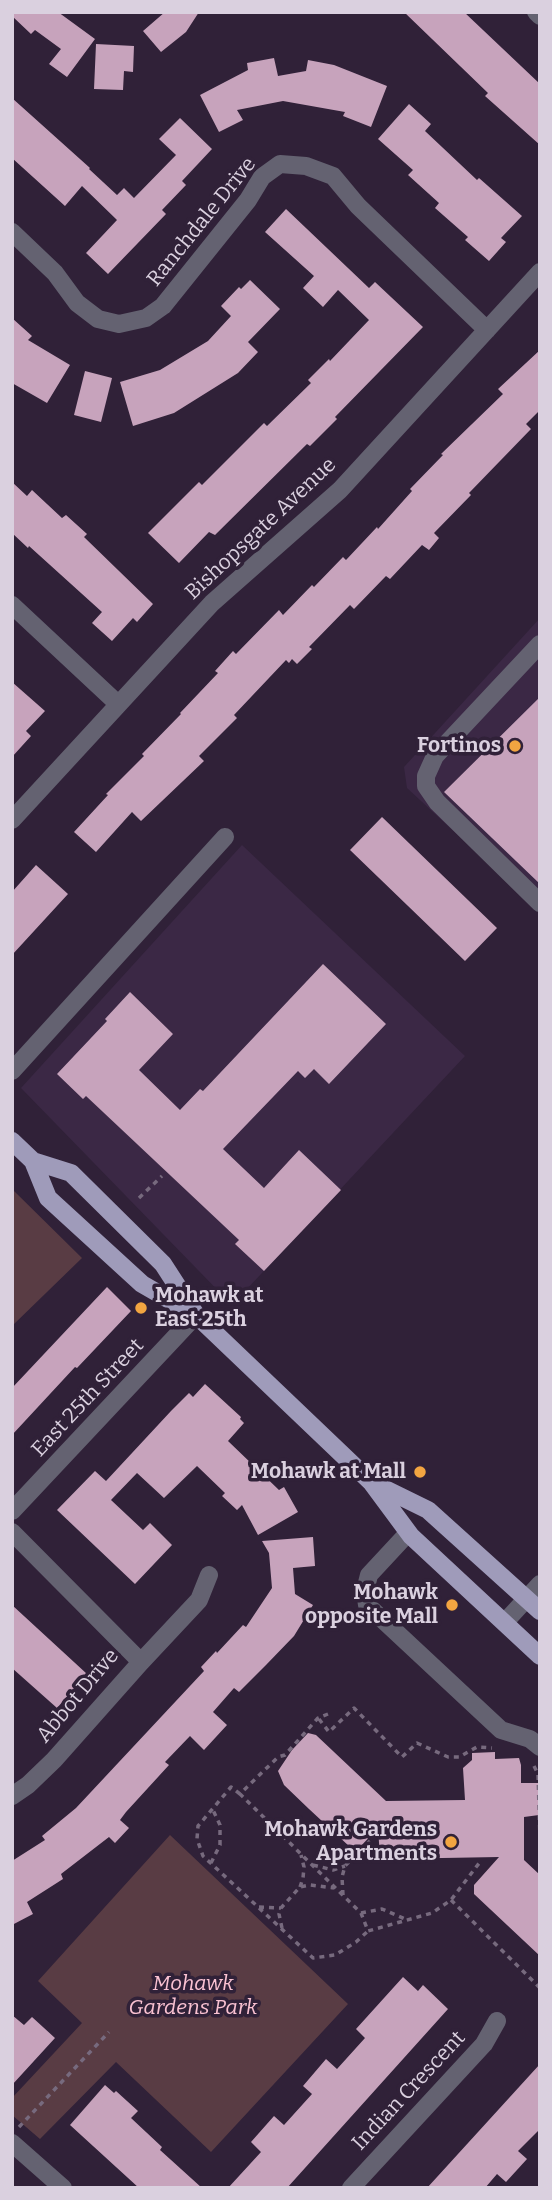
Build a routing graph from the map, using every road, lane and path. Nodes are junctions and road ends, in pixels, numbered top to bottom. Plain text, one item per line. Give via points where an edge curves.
1 (12, 232) edge
2 (540, 272) edge
3 (487, 330) junction
4 (12, 605) edge
5 (540, 644) edge
6 (118, 704) junction
7 (12, 820) edge
8 (225, 837) dead end
9 (540, 903) edge
10 (12, 1071) edge
11 (12, 1141) edge
12 (33, 1161) junction
13 (162, 1176) dead end
14 (139, 1198) dead end
15 (196, 1315) junction
16 (371, 1482) junction
17 (12, 1511) edge
18 (12, 1532) edge
19 (408, 1533) junction
20 (209, 1575) dead end
21 (540, 1584) edge
22 (526, 1598) junction
23 (540, 1611) edge
24 (505, 1622) junction
25 (540, 1656) edge
26 (141, 1662) junction
27 (328, 1713) dead end
28 (318, 1718) junction
29 (500, 1748) dead end
30 (536, 1753) edge
31 (240, 1794) junction
32 (12, 1796) edge
33 (212, 1808) junction
34 (540, 1840) edge
35 (370, 1841) dead end
36 (301, 1854) junction
37 (480, 1862) dead end
38 (211, 1863) junction
39 (312, 1864) junction
40 (345, 1866) junction
41 (300, 1887) junction
42 (337, 1889) junction
43 (342, 1895) junction
44 (451, 1900) junction
45 (258, 1907) junction
46 (281, 1908) junction
47 (361, 1913) junction
48 (407, 1919) junction
49 (282, 1930) junction
50 (368, 1931) junction
51 (540, 1988) edge
52 (497, 2021) dead end
53 (109, 2032) dead end
54 (12, 2135) edge
55 (12, 2143) edge
56 (63, 2188) edge
57 (351, 2188) edge

1 - 3 street, Ranchdale Drive via 55,273 77,303 98,319 119,324 146,318 163,306 262,177 280,164 306,166 333,176 358,206
2 - 3 street, Bishopsgate Avenue
3 - 6 street, Bishopsgate Avenue via 340,490 212,603
4 - 6 street
5 - 9 street via 435,756 426,776 426,786 437,802
6 - 7 street, Bishopsgate Avenue
8 - 10 street
11 - 12 main road
12 - 15 main road via 48,1198 142,1284
12 - 15 main road via 71,1173 163,1264
13 - 14 path
15 - 16 main road
15 - 17 street, East 25th Street
16 - 19 main road
16 - 22 main road via 428,1510
18 - 26 street, Abbot Drive
19 - 24 main road
19 - 30 street via 369,1575 367,1605 502,1730 530,1739
20 - 26 street via 199,1600
21 - 22 street
22 - 23 main road
22 - 24 street
24 - 25 main road
26 - 32 street, Abbot Drive via 54,1760
27 - 28 path
28 - 29 path via 329,1732 354,1708 402,1756 418,1743 448,1758 477,1747
28 - 31 path
30 - 34 path
31 - 33 path via 231,1787
31 - 36 path
33 - 38 path via 220,1825 220,1845
33 - 38 path via 198,1826 197,1839
35 - 40 path
36 - 39 path
36 - 41 path
37 - 44 path
38 - 45 path
39 - 40 path via 333,1870
39 - 42 path
40 - 43 path
41 - 42 path
41 - 46 path
42 - 43 path
43 - 47 path
44 - 48 path via 432,1913
44 - 51 path
45 - 46 path
45 - 49 path
46 - 49 path
47 - 48 path via 382,1909
47 - 50 path
48 - 50 path
49 - 50 path via 313,1958 335,1955
52 - 57 street, Indian Crescent via 484,2044
53 - 54 path
55 - 56 street

